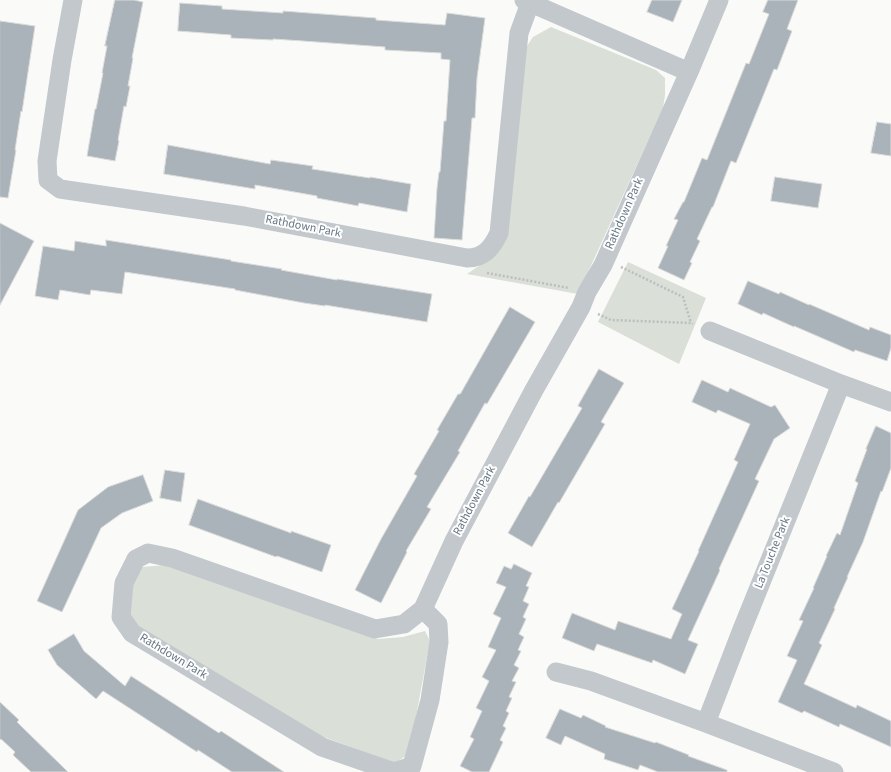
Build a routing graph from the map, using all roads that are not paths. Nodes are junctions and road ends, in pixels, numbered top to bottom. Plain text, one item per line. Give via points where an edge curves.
1 (73, 0) edge
2 (719, 0) edge
3 (527, 1) edge
4 (689, 72) junction
5 (710, 331) road end
6 (841, 384) junction
7 (891, 402) edge
8 (423, 609) junction
9 (556, 672) dead end
10 (706, 723) junction
11 (834, 772) edge

1 - 3 street, Rathdown Park via 47,161 48,180 60,189 244,216 467,258 476,258 484,254 499,233 519,33
2 - 4 street, Rathdown Park
3 - 4 street
4 - 8 street, Rathdown Park via 605,260 454,541
5 - 6 street
6 - 7 street
6 - 10 street, La Touche Park
8 - 8 street, Rathdown Park via 438,624 439,642 430,700 412,766 394,772 322,746 132,633 121,617 124,583 136,558 148,553 172,558 375,629 404,624
9 - 10 street via 591,681
10 - 11 street

